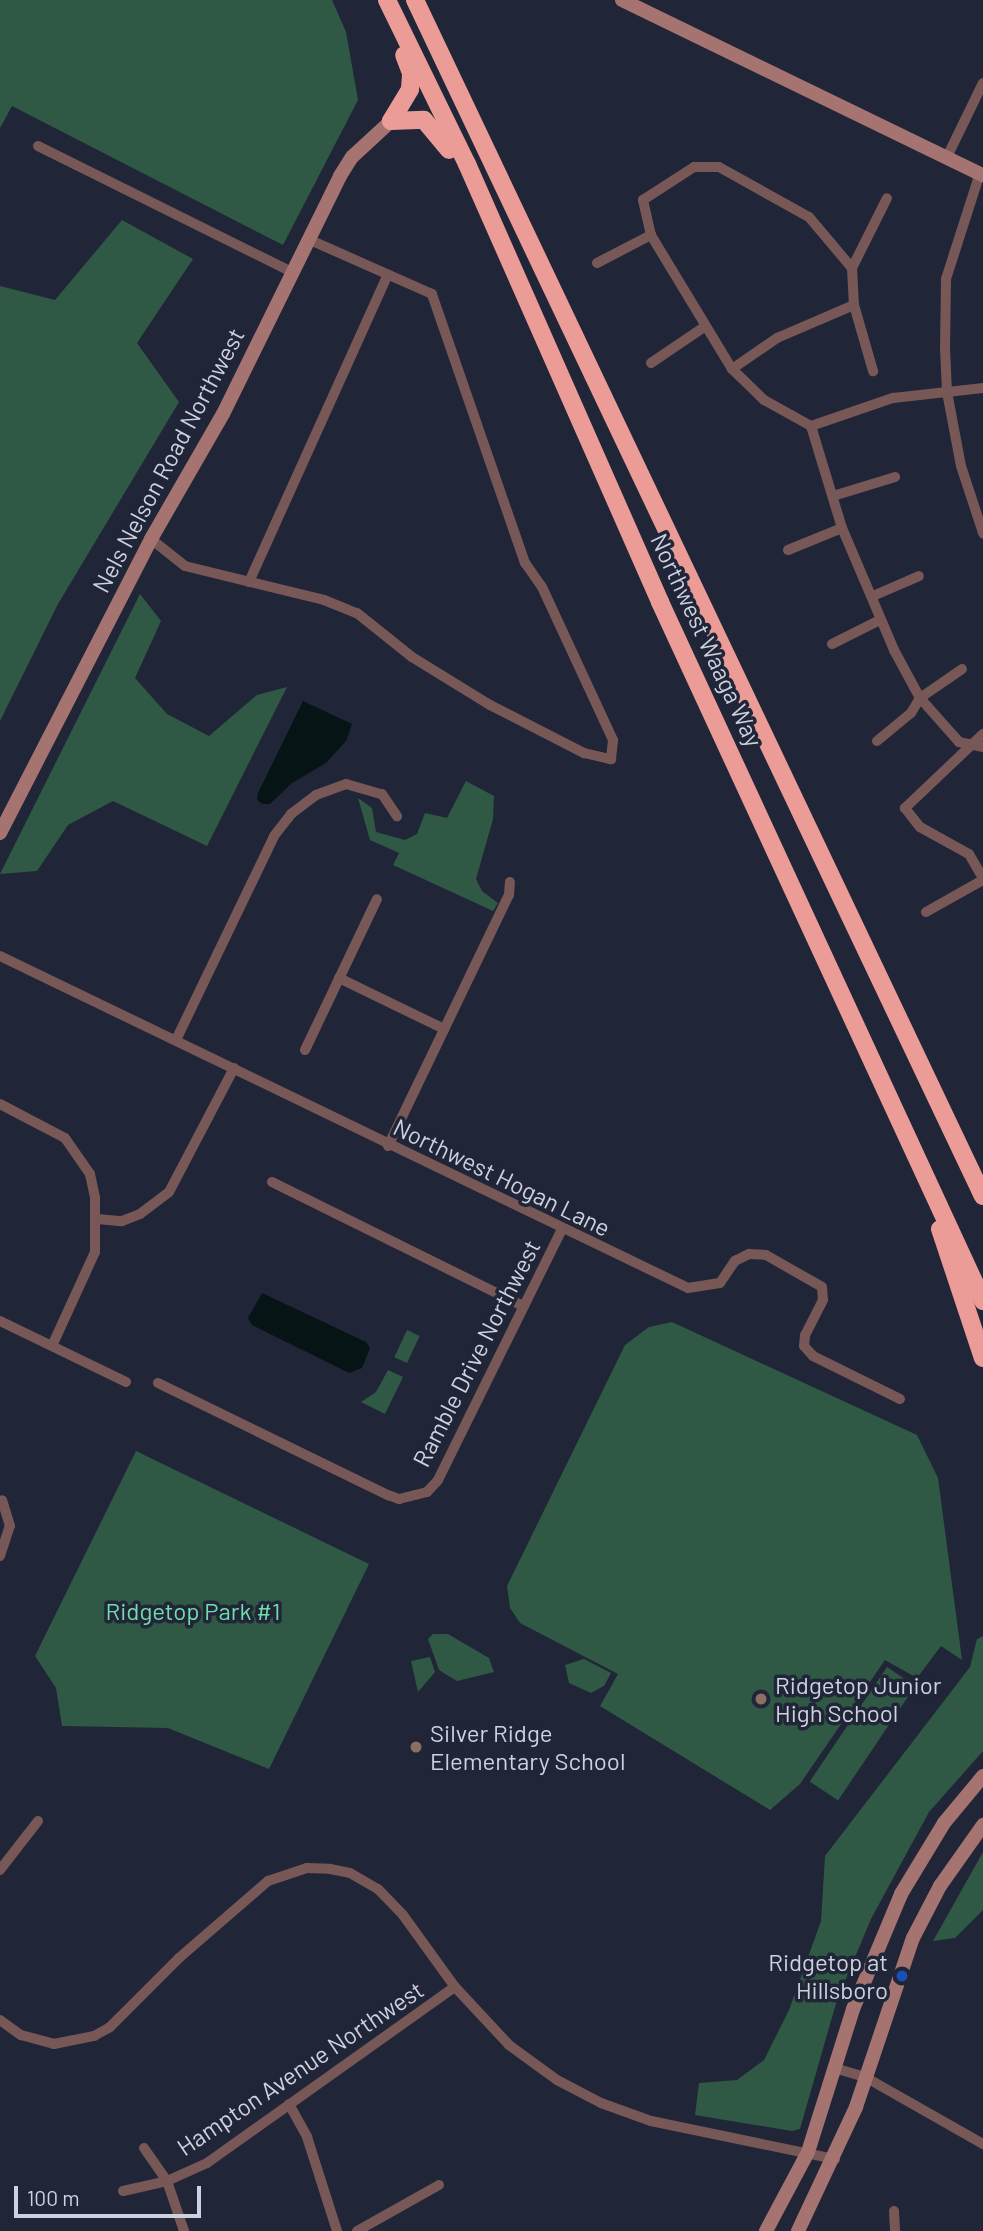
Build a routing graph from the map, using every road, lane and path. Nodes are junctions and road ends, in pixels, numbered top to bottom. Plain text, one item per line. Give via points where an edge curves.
1 (387, 0) edge
2 (415, 0) edge
3 (622, 0) edge
4 (983, 83) edge
5 (391, 121) junction
6 (38, 146) dead end
7 (947, 158) junction
8 (981, 174) edge
9 (887, 198) dead end
10 (486, 213) junction
11 (651, 235) junction
12 (310, 240) junction
13 (597, 263) dead end
14 (852, 268) junction
15 (292, 272) junction
16 (387, 276) junction
17 (853, 305) junction
18 (704, 327) junction
19 (651, 363) dead end
20 (732, 369) junction
21 (873, 371) dead end
22 (983, 388) edge
23 (947, 393) junction
24 (811, 426) junction
25 (895, 477) dead end
26 (833, 496) junction
27 (842, 528) junction
28 (983, 533) edge
29 (151, 539) junction
30 (788, 550) dead end
31 (919, 576) dead end
32 (249, 582) junction
33 (873, 596) junction
34 (880, 620) junction
35 (832, 644) dead end
36 (962, 669) dead end
37 (920, 698) junction
38 (983, 734) edge
39 (877, 741) dead end
40 (971, 745) junction
41 (983, 747) edge
42 (397, 817) dead end
43 (0, 833) edge
44 (983, 879) edge
45 (510, 882) dead end
46 (377, 899) dead end
47 (926, 912) dead end
48 (0, 956) edge
49 (339, 978) junction
50 (444, 1029) junction
51 (176, 1040) junction
52 (305, 1049) dead end
53 (234, 1068) junction
54 (926, 1071) junction
55 (0, 1104) edge
56 (388, 1146) junction
57 (919, 1163) junction
58 (983, 1167) edge
59 (272, 1182) dead end
60 (983, 1196) edge
61 (97, 1219) junction
62 (562, 1229) junction
63 (983, 1301) edge
64 (523, 1306) junction
65 (0, 1321) edge
66 (52, 1346) junction
67 (983, 1358) edge
68 (126, 1382) dead end
69 (158, 1382) dead end
70 (900, 1399) dead end
71 (2, 1500) dead end
72 (0, 1556) edge
73 (983, 1776) edge
74 (38, 1821) dead end
75 (983, 1825) edge
76 (0, 1870) edge
77 (455, 1987) junction
78 (0, 2021) edge
79 (834, 2068) junction
80 (865, 2077) junction
81 (289, 2104) junction
82 (983, 2144) edge
83 (144, 2148) dead end
84 (808, 2151) junction
85 (835, 2159) junction
86 (167, 2182) junction
87 (439, 2185) dead end
88 (123, 2191) dead end
89 (894, 2211) dead end
90 (184, 2231) edge
91 (337, 2231) edge
92 (356, 2231) edge
93 (766, 2231) edge
94 (798, 2231) edge
95 (895, 2231) edge

1 - 5 highway via 411,73 405,103
1 - 10 highway, Northwest Waaga Way
2 - 54 highway, Northwest Waaga Way
3 - 7 main road
4 - 7 street
5 - 10 highway via 424,120 439,133
5 - 12 main road, Nels Nelson Road Northwest via 352,157
6 - 15 street
7 - 8 main road
8 - 23 street via 946,279
9 - 14 street
10 - 57 highway, Northwest Waaga Way
11 - 13 street
11 - 14 street via 643,200 694,167 719,167 809,217
11 - 18 street
12 - 15 main road, Nels Nelson Road Northwest
12 - 16 street
14 - 17 street
15 - 29 main road, Nels Nelson Road Northwest via 223,414
16 - 32 street
16 - 32 street via 432,294 526,563 542,587 612,740 611,759 584,752 490,705 412,657 357,613
17 - 20 street via 777,338
17 - 21 street
18 - 19 street
18 - 20 street
20 - 24 street via 764,400
22 - 23 street
23 - 24 street via 893,398
23 - 28 street via 961,466
24 - 26 street
25 - 26 street
26 - 27 street
27 - 30 street
27 - 33 street
29 - 32 street via 185,566
29 - 43 main road, Nels Nelson Road Northwest
31 - 33 street
33 - 34 street
34 - 35 street
34 - 37 street
36 - 37 street
37 - 39 street via 911,713
37 - 40 street via 959,742
38 - 40 street
40 - 41 street
40 - 44 street via 905,808 920,827 969,854
42 - 51 street via 382,794 346,784 316,795 291,814 274,836
44 - 47 street
45 - 50 street via 509,895
46 - 49 street
48 - 51 street, Northwest Hogan Lane
49 - 50 street
49 - 52 street
50 - 56 street
51 - 53 street, Northwest Hogan Lane
53 - 56 street, Northwest Hogan Lane
53 - 61 street via 169,1192 122,1221
54 - 58 highway
54 - 60 highway, Northwest Waaga Way
55 - 61 street via 49,1127 76,1151 90,1174
56 - 62 street, Northwest Hogan Lane
57 - 63 highway, Northwest Waaga Way
57 - 67 highway
59 - 64 street
61 - 66 street via 97,1240 87,1278
62 - 64 street, Ramble Drive Northwest
62 - 70 street, Northwest Hogan Lane via 688,1289 720,1283 735,1261 749,1254 766,1255 813,1278 822,1287 823,1300 804,1346 813,1356
64 - 69 street, Ramble Drive Northwest via 438,1479 427,1492 413,1497 388,1495
65 - 66 street
66 - 68 street
71 - 72 street via 10,1527
73 - 79 main road via 944,1823 901,1894 877,1945
74 - 76 street
75 - 80 main road via 940,1885 913,1938
77 - 78 street via 403,1915 378,1889 350,1872 307,1868 268,1881 243,1900 110,2027 94,2036 54,2044 21,2035
77 - 81 street, Hampton Avenue Northwest
77 - 84 street via 509,2045 557,2080 601,2103 675,2126
79 - 80 street
79 - 84 main road
80 - 82 street
80 - 85 main road
81 - 86 street, Hampton Avenue Northwest via 207,2163
81 - 91 street via 307,2137
83 - 86 street
84 - 85 street
84 - 93 main road
85 - 94 main road
86 - 88 street, Hampton Avenue Northwest
86 - 90 street
87 - 92 street
89 - 95 street

